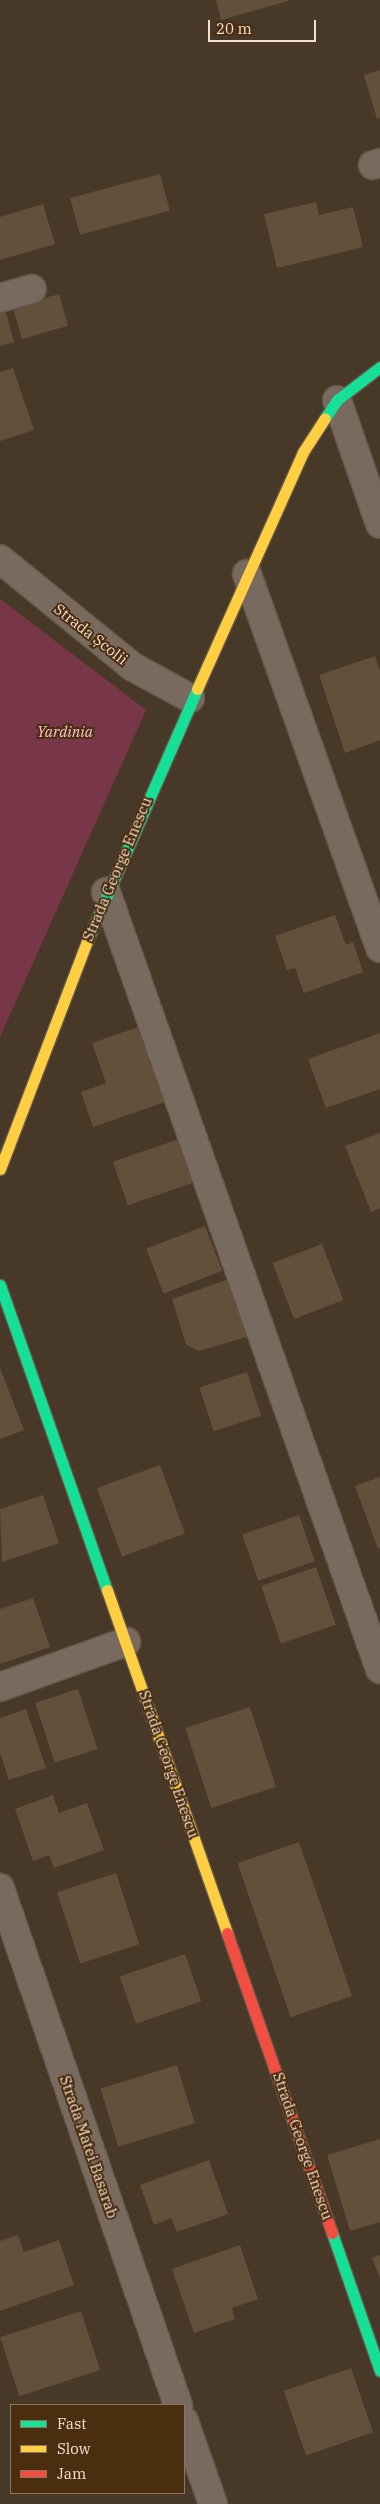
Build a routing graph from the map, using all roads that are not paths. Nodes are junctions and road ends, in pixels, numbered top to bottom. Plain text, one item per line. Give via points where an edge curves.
1 (32, 290) dead end
2 (0, 298) edge
3 (380, 367) edge
4 (337, 400) junction
5 (380, 524) edge
6 (0, 559) edge
7 (247, 574) junction
8 (190, 698) junction
9 (106, 892) junction
10 (380, 948) edge
11 (0, 1169) edge
12 (0, 1285) edge
13 (126, 1642) junction
14 (380, 1669) edge
15 (0, 1687) edge
16 (0, 1888) edge
17 (380, 2371) edge
18 (178, 2404) edge
19 (185, 2424) edge
20 (212, 2504) edge

1 - 2 street
3 - 4 street, Strada George Enescu
4 - 5 street
4 - 7 street, Strada George Enescu via 303,452
6 - 8 street, Strada Școlii via 133,667
7 - 8 street, Strada George Enescu
7 - 10 street
8 - 9 street, Strada George Enescu
9 - 11 street, Strada George Enescu
9 - 14 street
12 - 13 street, Strada George Enescu
13 - 15 street
13 - 17 street, Strada George Enescu
16 - 18 street, Strada Matei Basarab
19 - 20 street

